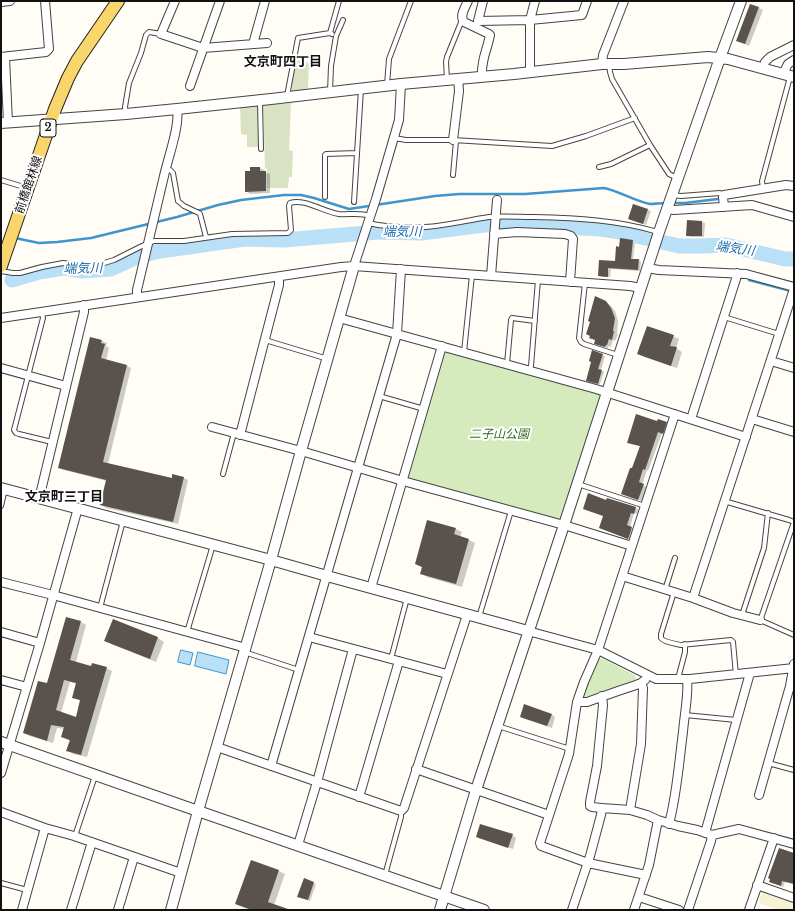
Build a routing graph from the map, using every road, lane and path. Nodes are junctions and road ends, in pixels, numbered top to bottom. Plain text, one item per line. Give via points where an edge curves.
1 (10, 1) edge
2 (45, 1) edge
3 (118, 1) edge
4 (175, 1) edge
5 (220, 1) edge
6 (265, 1) edge
7 (339, 1) edge
8 (411, 1) edge
9 (468, 1) edge
10 (483, 1) edge
11 (535, 1) edge
12 (587, 1) edge
13 (624, 1) edge
14 (741, 1) edge
15 (1, 2) edge
16 (343, 20) dead end
17 (462, 20) junction
18 (530, 20) junction
19 (330, 33) junction
20 (161, 34) junction
21 (336, 36) junction
22 (268, 42) dead end
23 (253, 44) junction
24 (794, 45) edge
25 (204, 48) junction
26 (3, 57) edge
27 (720, 58) junction
28 (794, 60) edge
29 (606, 64) junction
30 (763, 68) junction
31 (530, 72) junction
32 (482, 76) junction
33 (789, 76) edge
34 (458, 78) junction
35 (447, 79) junction
36 (401, 84) junction
37 (387, 85) junction
38 (190, 86) dead end
39 (361, 88) junction
40 (330, 92) junction
41 (286, 97) junction
42 (260, 100) junction
43 (177, 109) junction
44 (126, 114) junction
45 (636, 118) junction
46 (52, 119) junction
47 (4, 123) edge
48 (394, 138) junction
49 (455, 140) junction
50 (650, 145) junction
51 (261, 149) dead end
52 (357, 153) junction
53 (599, 167) dead end
54 (166, 169) junction
55 (453, 175) dead end
56 (677, 178) junction
57 (1, 180) edge
58 (794, 186) edge
59 (28, 188) junction
60 (763, 189) junction
61 (671, 194) junction
62 (723, 196) junction
63 (325, 197) dead end
64 (498, 200) dead end
65 (354, 202) dead end
66 (724, 207) junction
67 (667, 209) junction
68 (496, 217) junction
69 (794, 217) edge
70 (369, 219) junction
71 (658, 232) junction
72 (494, 234) junction
73 (206, 237) junction
74 (149, 243) junction
75 (1, 266) edge
76 (354, 266) junction
77 (647, 268) junction
78 (401, 269) junction
79 (1, 270) edge
80 (736, 273) junction
81 (472, 275) junction
82 (491, 276) junction
83 (279, 277) junction
84 (538, 280) junction
85 (570, 282) junction
86 (585, 283) junction
87 (640, 288) junction
88 (794, 288) edge
89 (137, 297) junction
90 (84, 305) junction
91 (42, 312) junction
92 (724, 316) junction
93 (1, 318) edge
94 (339, 318) junction
95 (535, 321) junction
96 (397, 334) junction
97 (779, 334) junction
98 (265, 340) junction
99 (442, 346) junction
100 (464, 353) junction
101 (619, 355) junction
102 (328, 359) junction
103 (771, 360) junction
104 (507, 365) junction
105 (1, 368) edge
106 (794, 368) edge
107 (529, 371) junction
108 (28, 376) junction
109 (66, 386) junction
110 (607, 392) junction
111 (379, 396) junction
112 (424, 409) junction
113 (675, 414) junction
114 (752, 419) junction
115 (691, 420) junction
116 (212, 427) dead end
117 (794, 432) edge
118 (237, 434) junction
119 (746, 437) junction
120 (52, 442) junction
121 (301, 451) junction
122 (358, 468) junction
123 (223, 474) dead end
124 (402, 481) junction
125 (577, 484) junction
126 (3, 489) edge
127 (39, 498) junction
128 (724, 501) junction
129 (1, 506) edge
130 (645, 506) junction
131 (78, 508) junction
132 (512, 510) junction
133 (768, 514) junction
134 (123, 520) junction
135 (794, 522) edge
136 (564, 525) junction
137 (213, 544) junction
138 (632, 546) junction
139 (675, 558) dead end
140 (271, 560) junction
141 (326, 576) junction
142 (622, 576) junction
143 (1, 582) edge
144 (371, 588) junction
145 (665, 590) junction
146 (674, 592) junction
147 (54, 595) junction
148 (407, 598) junction
149 (693, 598) junction
150 (100, 608) junction
151 (467, 614) junction
152 (742, 615) junction
153 (478, 617) junction
154 (760, 620) junction
155 (528, 631) junction
156 (1, 632) edge
157 (187, 632) junction
158 (794, 635) edge
159 (309, 636) junction
160 (40, 643) junction
161 (685, 644) junction
162 (353, 649) junction
163 (245, 650) junction
164 (598, 650) junction
165 (395, 660) junction
166 (794, 667) edge
167 (299, 670) junction
168 (750, 673) junction
169 (447, 674) junction
170 (736, 675) junction
171 (648, 676) junction
172 (683, 679) junction
173 (1, 680) edge
174 (641, 683) junction
175 (27, 687) junction
176 (602, 696) junction
177 (577, 702) junction
178 (685, 715) junction
179 (736, 720) junction
180 (497, 726) junction
181 (5, 744) edge
182 (217, 747) junction
183 (570, 749) junction
184 (768, 763) junction
185 (271, 766) junction
186 (416, 769) junction
187 (794, 770) edge
188 (1, 773) edge
189 (96, 775) junction
190 (317, 782) junction
191 (476, 790) junction
192 (758, 795) dead end
193 (359, 797) junction
194 (602, 808) junction
195 (630, 810) junction
196 (198, 811) junction
197 (1, 812) edge
198 (401, 812) junction
199 (549, 815) junction
200 (658, 820) junction
201 (670, 824) junction
202 (45, 828) junction
203 (709, 834) junction
204 (74, 836) junction
205 (774, 838) junction
206 (92, 842) junction
207 (794, 844) edge
208 (298, 845) junction
209 (134, 857) junction
210 (588, 863) junction
211 (181, 873) junction
212 (646, 875) junction
213 (385, 876) junction
214 (1, 883) edge
215 (757, 885) junction
216 (27, 890) junction
217 (445, 896) junction
218 (639, 897) junction
219 (794, 898) edge
220 (22, 910) edge
221 (71, 910) edge
222 (118, 910) edge
223 (171, 910) edge
224 (440, 910) edge
225 (484, 910) edge
226 (572, 910) edge
227 (634, 910) edge
228 (678, 910) edge
229 (688, 910) edge
230 (749, 910) edge

1 - 15 street
2 - 26 street via 50,49 46,52
3 - 46 main road, 前橋館林線 / 2 via 70,73
4 - 20 street
5 - 25 street
6 - 23 street
7 - 19 lane
8 - 37 lane via 389,59
9 - 17 street
10 - 18 street via 478,21
11 - 18 street
12 - 18 street via 582,15
13 - 29 street via 603,55
14 - 27 street
16 - 21 lane
17 - 32 street via 490,36 483,56
17 - 35 lane via 447,57
18 - 31 street
19 - 21 lane
19 - 41 lane via 298,38
20 - 25 street
20 - 44 lane via 149,32 146,35 129,83
21 - 40 lane
22 - 23 street
23 - 25 street
24 - 30 street via 770,57
25 - 38 street
26 - 47 street
27 - 29 street
27 - 30 street
27 - 56 street
28 - 33 street via 788,64
29 - 31 street
29 - 45 lane via 612,79
30 - 33 street
31 - 32 street
32 - 34 street
33 - 60 lane via 762,181
34 - 35 street
34 - 49 street
35 - 36 street
36 - 37 street
36 - 48 street via 400,120
37 - 39 street
39 - 40 street
39 - 52 lane
40 - 41 street
41 - 42 street
42 - 43 street
42 - 51 lane
43 - 44 street
43 - 54 street via 176,128
44 - 46 street
45 - 49 lane via 552,146
45 - 50 lane
46 - 47 street
46 - 59 main road, 前橋館林線 / 2
48 - 49 lane
48 - 70 street
49 - 55 lane
50 - 53 lane
50 - 56 lane via 669,174
52 - 63 lane via 325,155
52 - 65 lane
54 - 73 lane via 173,174 178,201 200,214
54 - 74 street
56 - 61 street
57 - 59 lane
58 - 60 street
59 - 75 main road, 前橋館林線 / 2
60 - 62 street
61 - 62 lane
61 - 67 street
62 - 66 street
64 - 68 street
66 - 67 street
66 - 69 street via 752,205
67 - 71 street
68 - 70 lane via 426,227 397,227
68 - 71 lane via 592,219
68 - 72 street
70 - 73 lane via 365,214 338,214 301,202 291,202 291,230 288,233
70 - 76 street
71 - 77 street
72 - 82 street
72 - 85 street via 518,232 571,236 573,239
73 - 74 lane
74 - 79 lane via 101,264 88,266 63,263 20,273
74 - 89 street
76 - 78 street
76 - 83 street
76 - 94 street
77 - 80 street
77 - 87 street
78 - 81 street
78 - 96 street
80 - 88 street
80 - 92 street
81 - 82 street
81 - 100 lane
82 - 84 street
83 - 89 street
83 - 98 street
84 - 85 street
84 - 95 lane
85 - 86 street
86 - 87 street
86 - 101 lane via 579,338 584,344
87 - 101 street
88 - 97 street
89 - 90 street
90 - 91 street
90 - 109 street
91 - 93 street
91 - 108 lane via 43,318
92 - 97 lane
92 - 115 street
94 - 96 street
94 - 102 street
95 - 104 lane via 512,318
95 - 107 lane
96 - 99 street
96 - 111 street
97 - 103 street
98 - 102 lane
98 - 118 street
99 - 100 street
99 - 112 street
100 - 104 street
101 - 110 street
102 - 121 street
103 - 106 street
103 - 114 street
104 - 107 street
105 - 108 street
107 - 110 street
108 - 109 street
108 - 120 lane via 14,427 15,432
109 - 120 street
110 - 113 street
110 - 125 street
111 - 112 lane
111 - 122 street
112 - 124 street
113 - 115 street
113 - 130 street
114 - 117 street
114 - 119 street
115 - 119 street
116 - 118 street
118 - 121 street
118 - 123 lane
119 - 128 street
120 - 127 street
121 - 122 street
121 - 140 street
122 - 124 street
122 - 141 street
124 - 132 street
124 - 144 street
125 - 130 lane
125 - 136 street
126 - 127 street
126 - 129 lane
127 - 131 street
128 - 133 lane
128 - 149 street
130 - 138 street
131 - 134 street
131 - 147 street
132 - 136 street
132 - 153 lane
133 - 135 lane
133 - 152 lane via 764,548
134 - 137 street
134 - 150 lane
135 - 154 lane
136 - 138 street
136 - 155 street
137 - 140 street
137 - 157 lane
138 - 142 street
139 - 145 lane
140 - 141 street
140 - 163 street
141 - 144 street
141 - 159 street
142 - 145 street
142 - 164 street
143 - 147 street
144 - 148 street
145 - 146 street
146 - 149 street
146 - 161 lane via 660,636 664,640
147 - 150 street
147 - 160 street
148 - 151 street
148 - 165 lane
149 - 152 street
150 - 157 street
151 - 153 street
151 - 169 street
152 - 154 street
153 - 155 street
154 - 158 lane
155 - 164 street
155 - 180 street
156 - 160 street
157 - 163 street
159 - 162 street
159 - 167 street
160 - 175 street
161 - 170 lane via 731,640
161 - 172 lane via 679,676
162 - 165 street
162 - 190 street
163 - 167 lane
163 - 182 street
164 - 171 street
164 - 177 street
165 - 169 street
165 - 193 street
166 - 168 street
166 - 184 street
167 - 185 street
168 - 170 street
168 - 179 street
169 - 186 street
170 - 172 street
171 - 172 street via 660,680
171 - 174 street
172 - 178 street via 688,685
173 - 175 street
174 - 176 street
174 - 195 street via 641,744
175 - 181 street
176 - 177 street via 587,702
176 - 194 street via 597,766 590,806
177 - 183 street
178 - 179 lane
178 - 201 street
179 - 203 street
180 - 183 lane
180 - 191 street
181 - 188 street
181 - 189 street
182 - 185 street
182 - 196 street
183 - 199 street
184 - 187 lane
184 - 192 street
185 - 190 street
186 - 191 street
186 - 198 street
189 - 196 street
189 - 204 lane
190 - 193 street
190 - 208 street
191 - 199 street
191 - 217 street
193 - 198 street
194 - 195 street
194 - 210 street
195 - 200 street
196 - 208 street
196 - 211 street
197 - 202 street
198 - 213 lane
199 - 210 street via 541,846
200 - 201 street
200 - 212 street
201 - 203 street
202 - 204 street
202 - 216 street
203 - 205 street via 739,829
203 - 229 street via 712,841
204 - 206 street
205 - 207 street
205 - 215 street
206 - 209 street
206 - 221 street
208 - 213 street
209 - 211 street
209 - 222 street
210 - 212 street
210 - 226 street
211 - 223 street
212 - 218 street
213 - 217 street
214 - 216 lane
215 - 219 street
215 - 230 street
216 - 220 street
217 - 224 street
217 - 225 street
218 - 227 street
218 - 228 street

